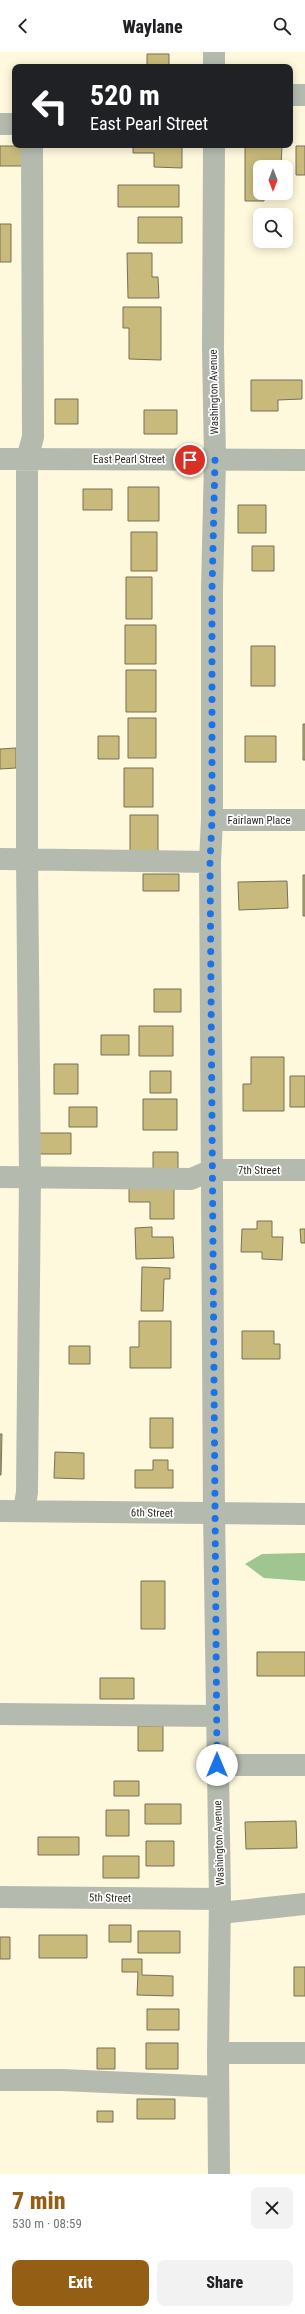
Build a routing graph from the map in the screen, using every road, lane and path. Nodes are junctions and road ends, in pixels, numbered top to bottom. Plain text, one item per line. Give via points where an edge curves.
1 (214, 52) edge
2 (214, 64) edge
3 (293, 95) edge
4 (305, 95) edge
5 (0, 124) edge
6 (12, 124) edge
7 (32, 148) edge
8 (214, 148) edge
9 (0, 459) edge
10 (27, 459) junction
11 (215, 460) junction
12 (305, 460) edge
13 (212, 820) junction
14 (305, 820) edge
15 (0, 859) edge
16 (27, 859) junction
17 (210, 862) junction
18 (212, 1170) junction
19 (305, 1170) edge
20 (0, 1177) edge
21 (30, 1177) junction
22 (0, 1511) edge
23 (24, 1511) junction
24 (214, 1514) junction
25 (305, 1514) edge
26 (0, 1714) edge
27 (217, 1716) junction
28 (217, 1765) junction
29 (305, 1765) edge
30 (0, 1897) edge
31 (305, 1904) edge
32 (220, 1906) junction
33 (218, 2053) junction
34 (305, 2053) edge
35 (0, 2080) edge
36 (218, 2087) junction
37 (219, 2174) edge

1 - 2 street
3 - 4 street
5 - 6 street
7 - 10 street via 33,437
8 - 11 street, Washington Avenue
9 - 10 street, East Pearl Street
10 - 11 street, East Pearl Street
10 - 16 street
11 - 12 street, East Pearl Street
11 - 13 street, Washington Avenue
13 - 14 street, Fairlawn Place
13 - 17 street, Washington Avenue
15 - 16 street
16 - 17 street
16 - 21 street
17 - 18 street, Washington Avenue
18 - 19 street, 7th Street
18 - 21 street via 191,1180
18 - 24 street, Washington Avenue
20 - 21 street
21 - 23 street via 27,1492
22 - 23 street, 6th Street
23 - 24 street, 6th Street
24 - 25 street, 6th Street
24 - 27 street, Washington Avenue
26 - 27 street
27 - 28 street, Washington Avenue
28 - 29 street
28 - 32 street, Washington Avenue
30 - 32 street, 5th Street
31 - 32 street, 5th Street
32 - 33 street, Washington Avenue
33 - 34 street
33 - 36 street, Washington Avenue
35 - 36 street
36 - 37 street, Washington Avenue

